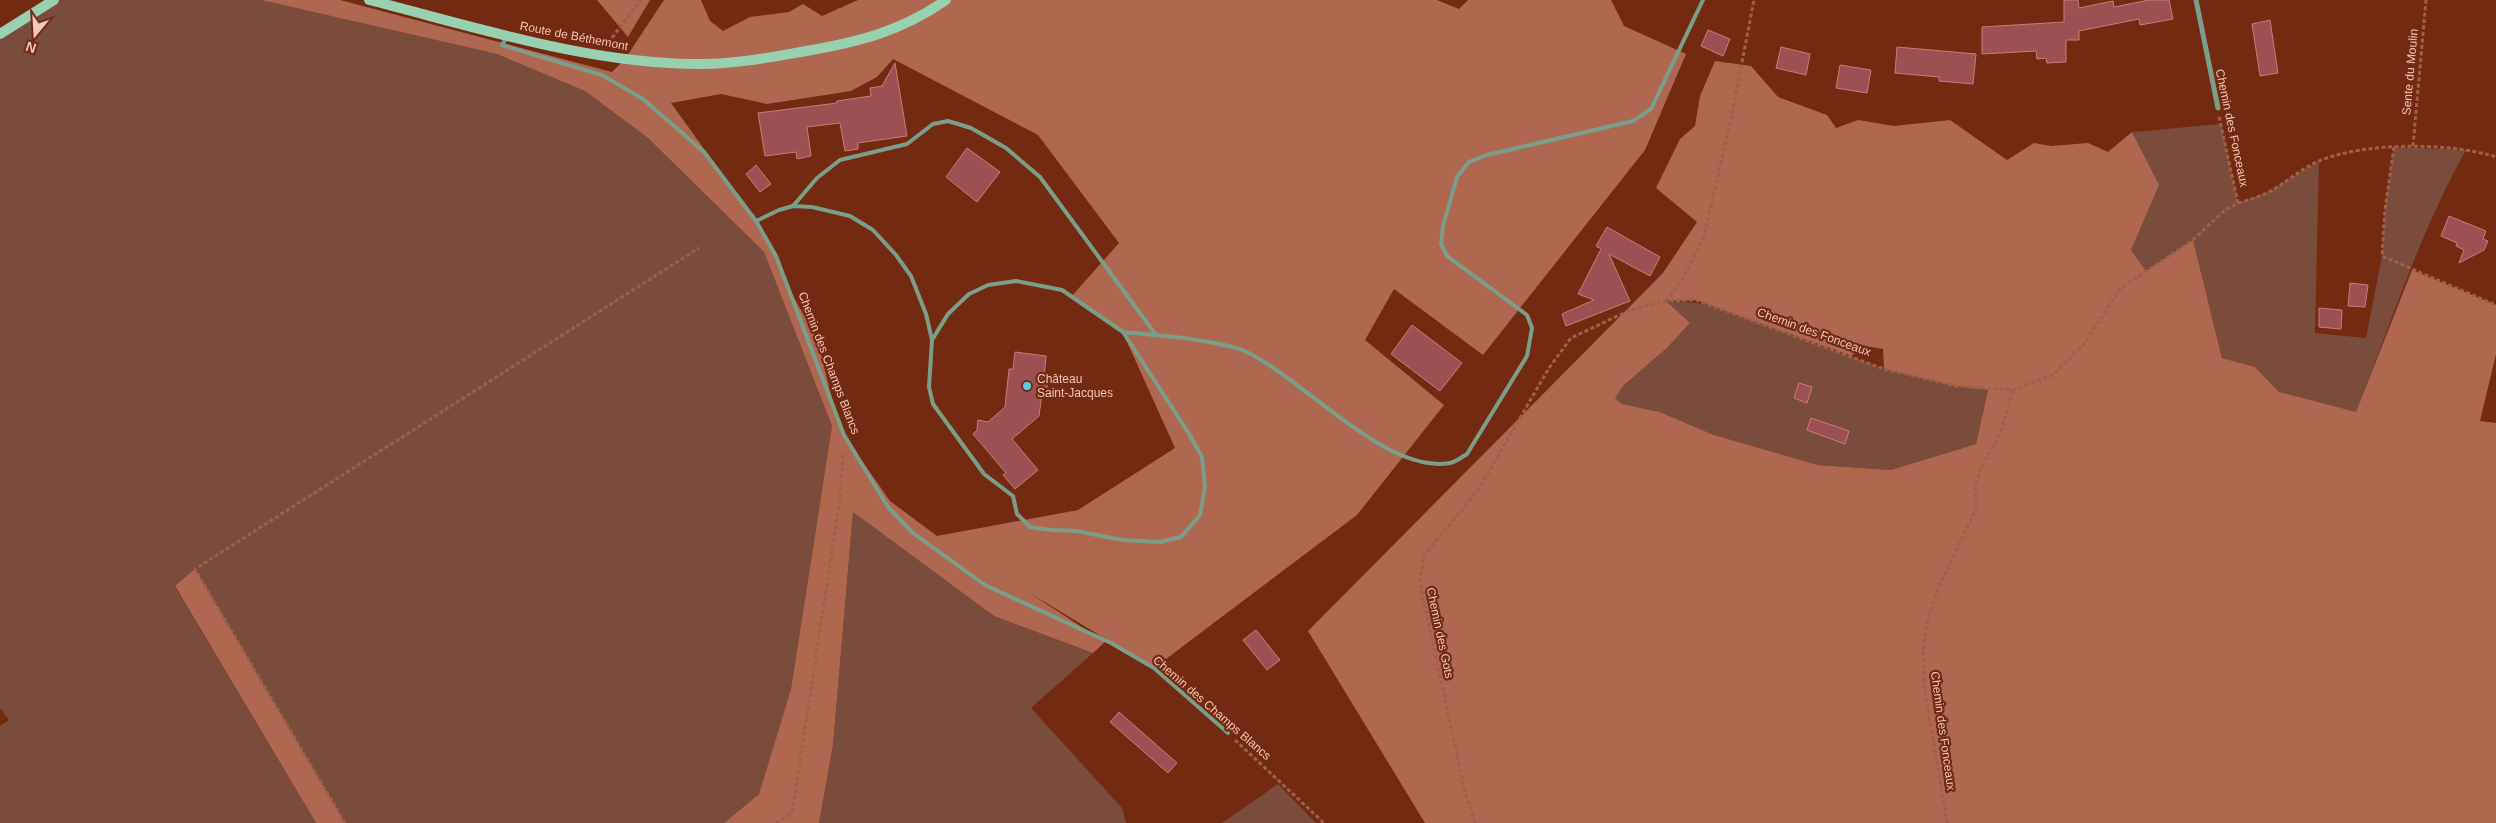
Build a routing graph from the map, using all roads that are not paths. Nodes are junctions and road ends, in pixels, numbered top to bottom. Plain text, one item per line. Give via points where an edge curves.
1 (54, 0) edge
2 (368, 0) edge
3 (946, 0) edge
4 (1703, 0) edge
5 (2196, 0) edge
6 (0, 34) edge
7 (508, 35) junction
8 (2218, 108) road end
9 (793, 206) junction
10 (756, 221) junction
11 (1123, 332) junction
12 (1156, 335) junction
13 (932, 340) junction
14 (1228, 733) road end

1 - 6 street
2 - 7 street, Route de Béthemont
3 - 7 street, Route de Béthemont via 923,17 860,42 765,58 702,64 625,59
4 - 12 lane via 1651,109 1633,121 1487,155 1469,162 1457,177 1441,244 1448,256 1526,315 1532,328 1527,356 1467,454 1451,463 1423,462 1391,450 1360,434 1296,384 1240,349
5 - 8 street, Chemin des Fonceaux
7 - 10 lane, Chemin des Champs Blancs via 502,45 602,75 643,99 704,152
9 - 10 lane
9 - 12 lane via 817,178 840,160 907,144 934,124 948,121 972,128 1006,148 1040,177
9 - 13 lane via 850,216 873,230 911,276
10 - 14 lane, Chemin des Champs Blancs via 776,256 844,435 888,508 913,533 985,585 1111,643 1154,668
11 - 12 lane
11 - 13 lane via 1062,290 1016,280 988,285 969,294 948,314
11 - 13 lane via 1202,457 1206,487 1200,515 1181,537 1160,542 1030,527 1017,514 1013,496 984,474 933,404 929,387

